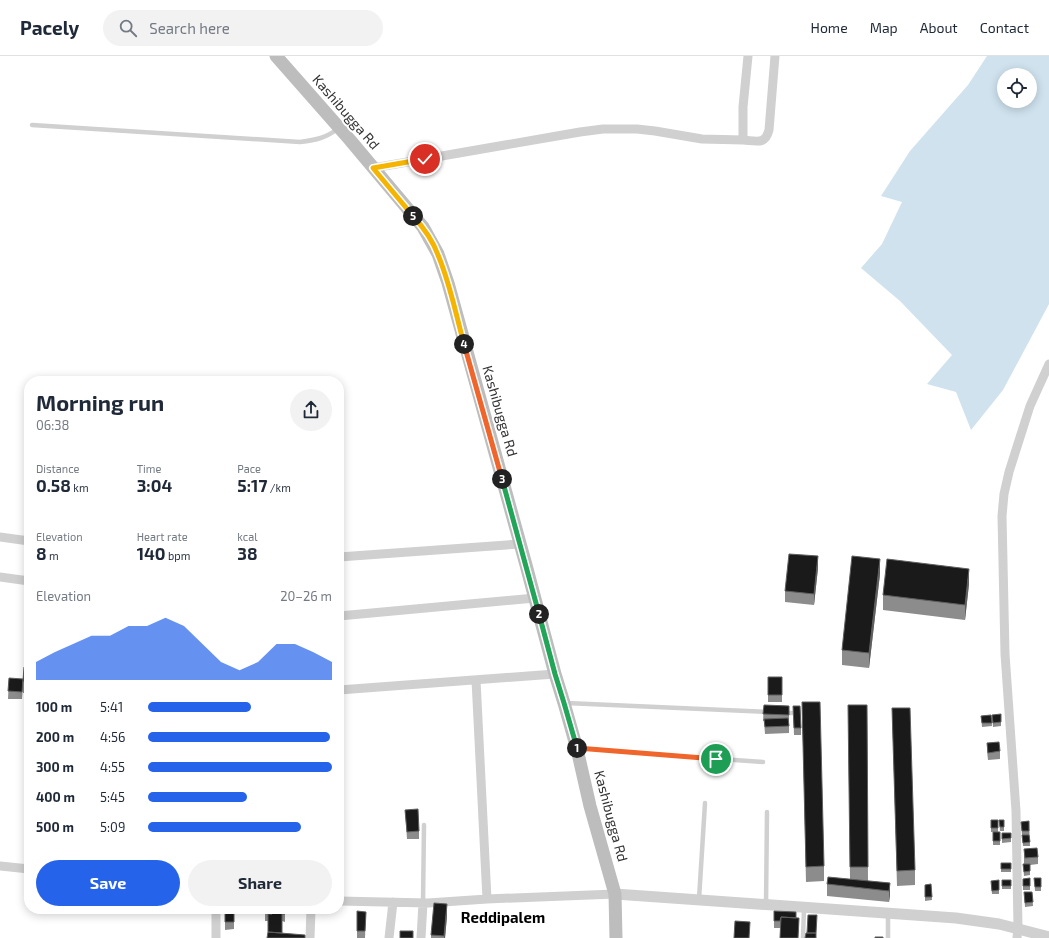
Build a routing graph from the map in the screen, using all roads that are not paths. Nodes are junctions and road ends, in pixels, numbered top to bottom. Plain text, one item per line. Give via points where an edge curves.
1 (276, 56) edge
2 (748, 56) edge
3 (775, 56) edge
4 (32, 125) dead end
5 (339, 128) junction
6 (743, 140) junction
7 (373, 168) junction
8 (1049, 364) edge
9 (0, 537) edge
10 (24, 540) edge
11 (520, 544) junction
12 (344, 557) edge
13 (0, 577) edge
14 (24, 580) edge
15 (535, 598) junction
16 (344, 616) edge
17 (555, 674) junction
18 (476, 680) junction
19 (344, 690) edge
20 (564, 703) junction
21 (792, 713) edge
22 (577, 749) junction
23 (763, 762) dead end
24 (705, 803) dead end
25 (767, 812) dead end
26 (424, 825) dead end
27 (0, 866) edge
28 (24, 868) edge
29 (615, 894) junction
30 (487, 898) junction
31 (699, 900) junction
32 (344, 901) edge
33 (393, 902) junction
34 (423, 903) junction
35 (766, 905) junction
36 (804, 907) junction
37 (888, 913) junction
38 (216, 914) edge
39 (311, 914) edge
40 (1017, 933) edge
41 (1042, 936) edge
42 (216, 938) edge
43 (310, 938) edge
44 (388, 938) edge
45 (421, 938) edge
46 (616, 938) edge
47 (803, 938) edge
48 (888, 938) edge

1 - 5 main road, Kashibugga Rd
2 - 6 street
3 - 6 street via 767,136 760,141
4 - 5 lane via 300,142 317,140
5 - 7 main road, Kashibugga Rd
6 - 7 street via 702,138 637,129 604,130
7 - 11 main road, Kashibugga Rd via 423,227 438,254
8 - 40 street via 1030,406 1009,472 1002,516 1005,654 1016,811
9 - 10 street
11 - 12 street
11 - 15 main road, Kashibugga Rd
13 - 14 street
15 - 16 street
15 - 17 main road, Kashibugga Rd
17 - 18 street
17 - 20 main road, Kashibugga Rd
18 - 19 street
18 - 30 street
20 - 21 lane
20 - 22 main road, Kashibugga Rd
22 - 23 lane
22 - 29 main road, Kashibugga Rd
24 - 31 lane
25 - 35 lane
26 - 34 lane
27 - 28 street
29 - 30 street
29 - 31 street
29 - 46 main road, Kashibugga Rd
30 - 34 street
31 - 35 street
32 - 33 street
33 - 34 street
33 - 44 street
34 - 45 street
35 - 36 street
36 - 37 street
36 - 47 lane
37 - 40 street via 999,924
37 - 48 lane
38 - 42 street
39 - 43 street
40 - 41 street

